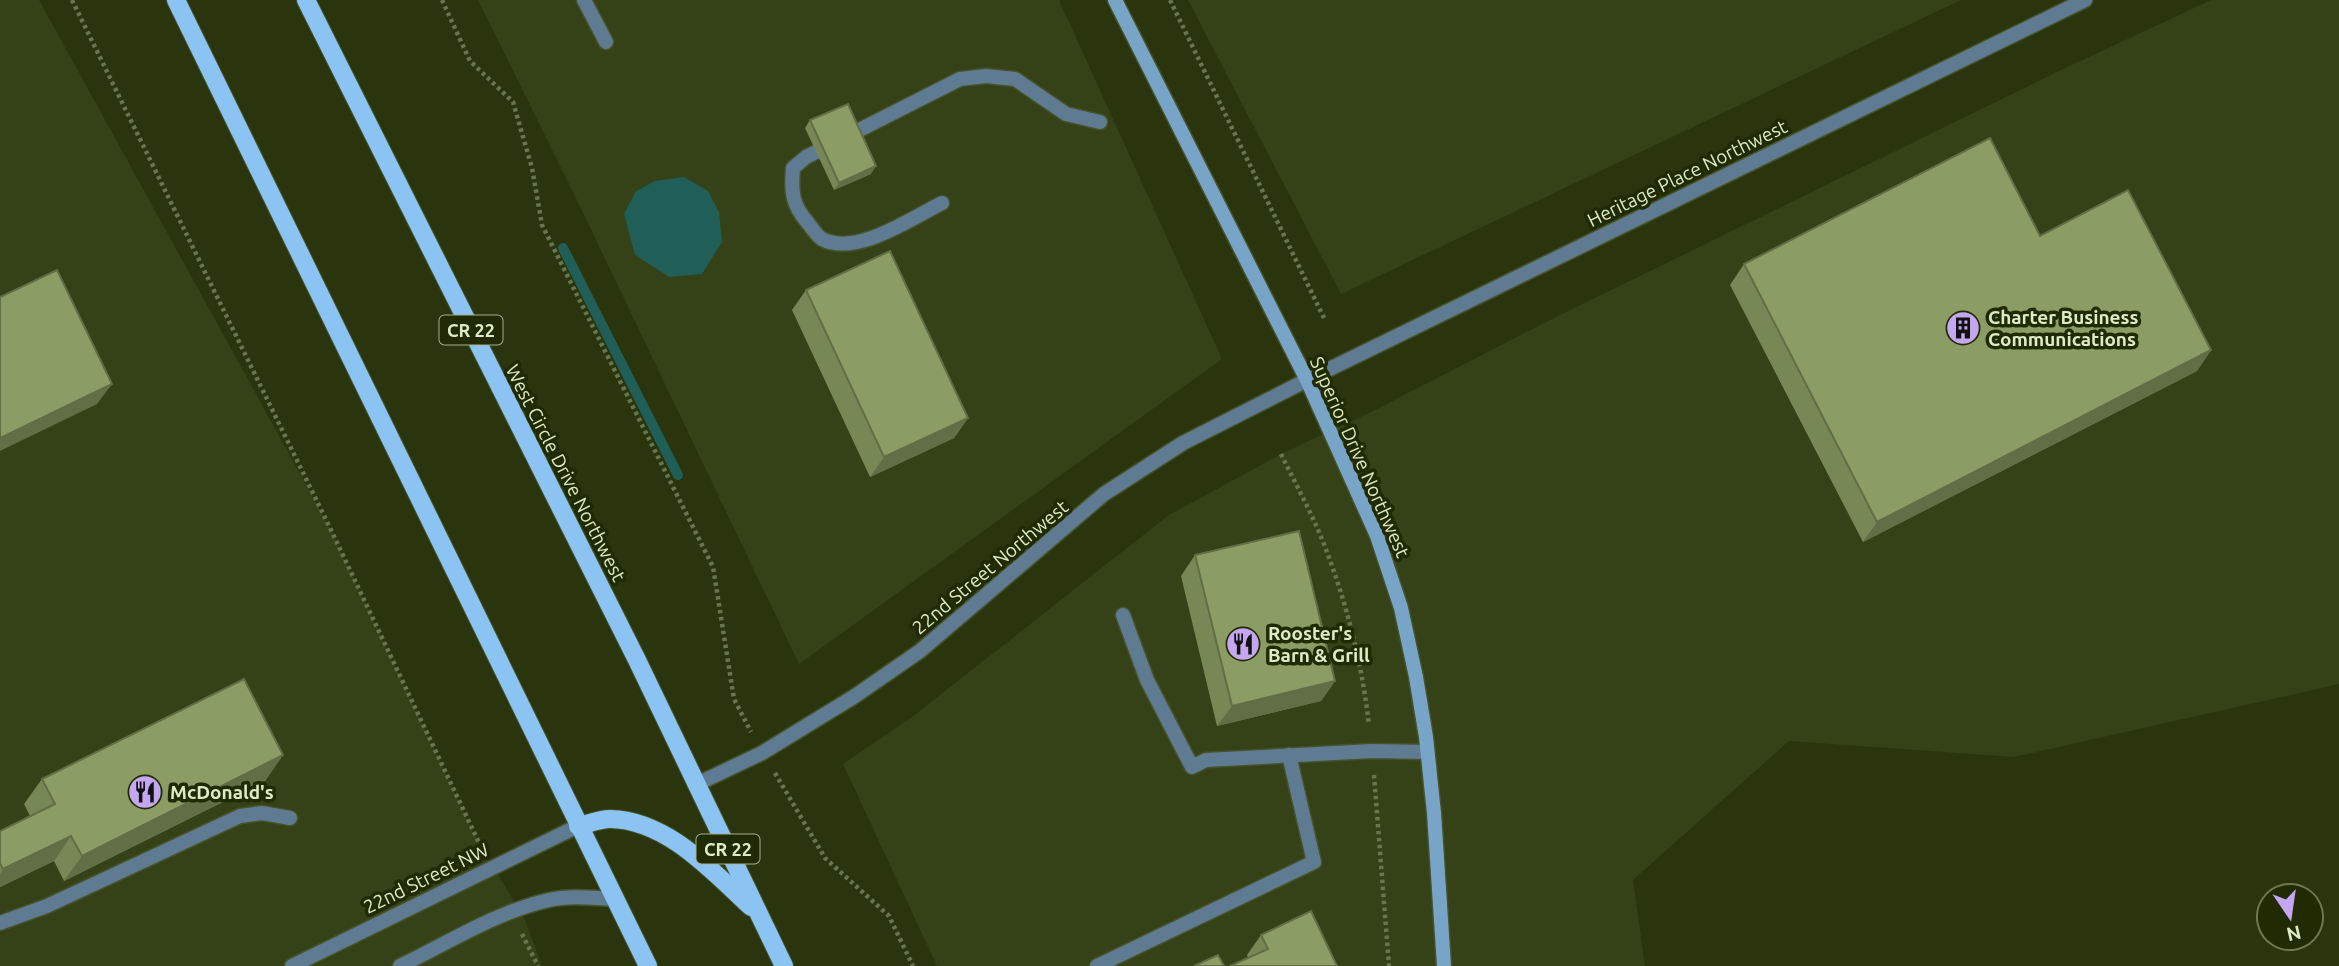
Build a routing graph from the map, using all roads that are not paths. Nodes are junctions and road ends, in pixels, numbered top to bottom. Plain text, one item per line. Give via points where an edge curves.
1 (176, 0) edge
2 (306, 0) edge
3 (584, 0) edge
4 (1115, 0) edge
5 (2084, 0) edge
6 (606, 42) dead end
7 (1101, 122) dead end
8 (942, 203) dead end
9 (1307, 380) junction
10 (1123, 615) dead end
11 (1427, 752) junction
12 (1289, 755) junction
13 (697, 783) junction
14 (290, 818) dead end
15 (578, 826) junction
16 (614, 899) junction
17 (759, 914) junction
18 (0, 923) edge
19 (292, 966) edge
20 (400, 966) edge
21 (648, 966) edge
22 (784, 966) edge
23 (1097, 966) edge
24 (1444, 966) edge

1 - 15 main road
2 - 13 main road, West Circle Drive Northwest / CR 22
3 - 6 street
4 - 9 street, Superior Drive Northwest
5 - 9 street, Heritage Place Northwest
7 - 8 street via 1066,114 1015,79 960,79 806,157 793,169 791,192 801,215 821,239 842,245 900,225
9 - 11 street, Superior Drive Northwest via 1377,536 1397,596
9 - 13 street, 22nd Street Northwest via 1183,443 1104,494 920,651 762,753
10 - 12 street via 1147,680 1192,767 1206,760
11 - 12 street
11 - 24 street, Superior Drive Northwest
12 - 23 street via 1314,862
13 - 17 main road, West Circle Drive Northwest / CR 22
14 - 18 street via 262,813 240,816 47,906
15 - 16 main road
15 - 17 main road via 609,819 665,836 698,858
15 - 19 street, 22nd Street NW
16 - 20 street via 551,900 512,911
16 - 21 main road
17 - 22 main road, West Circle Drive Northwest / CR 22

